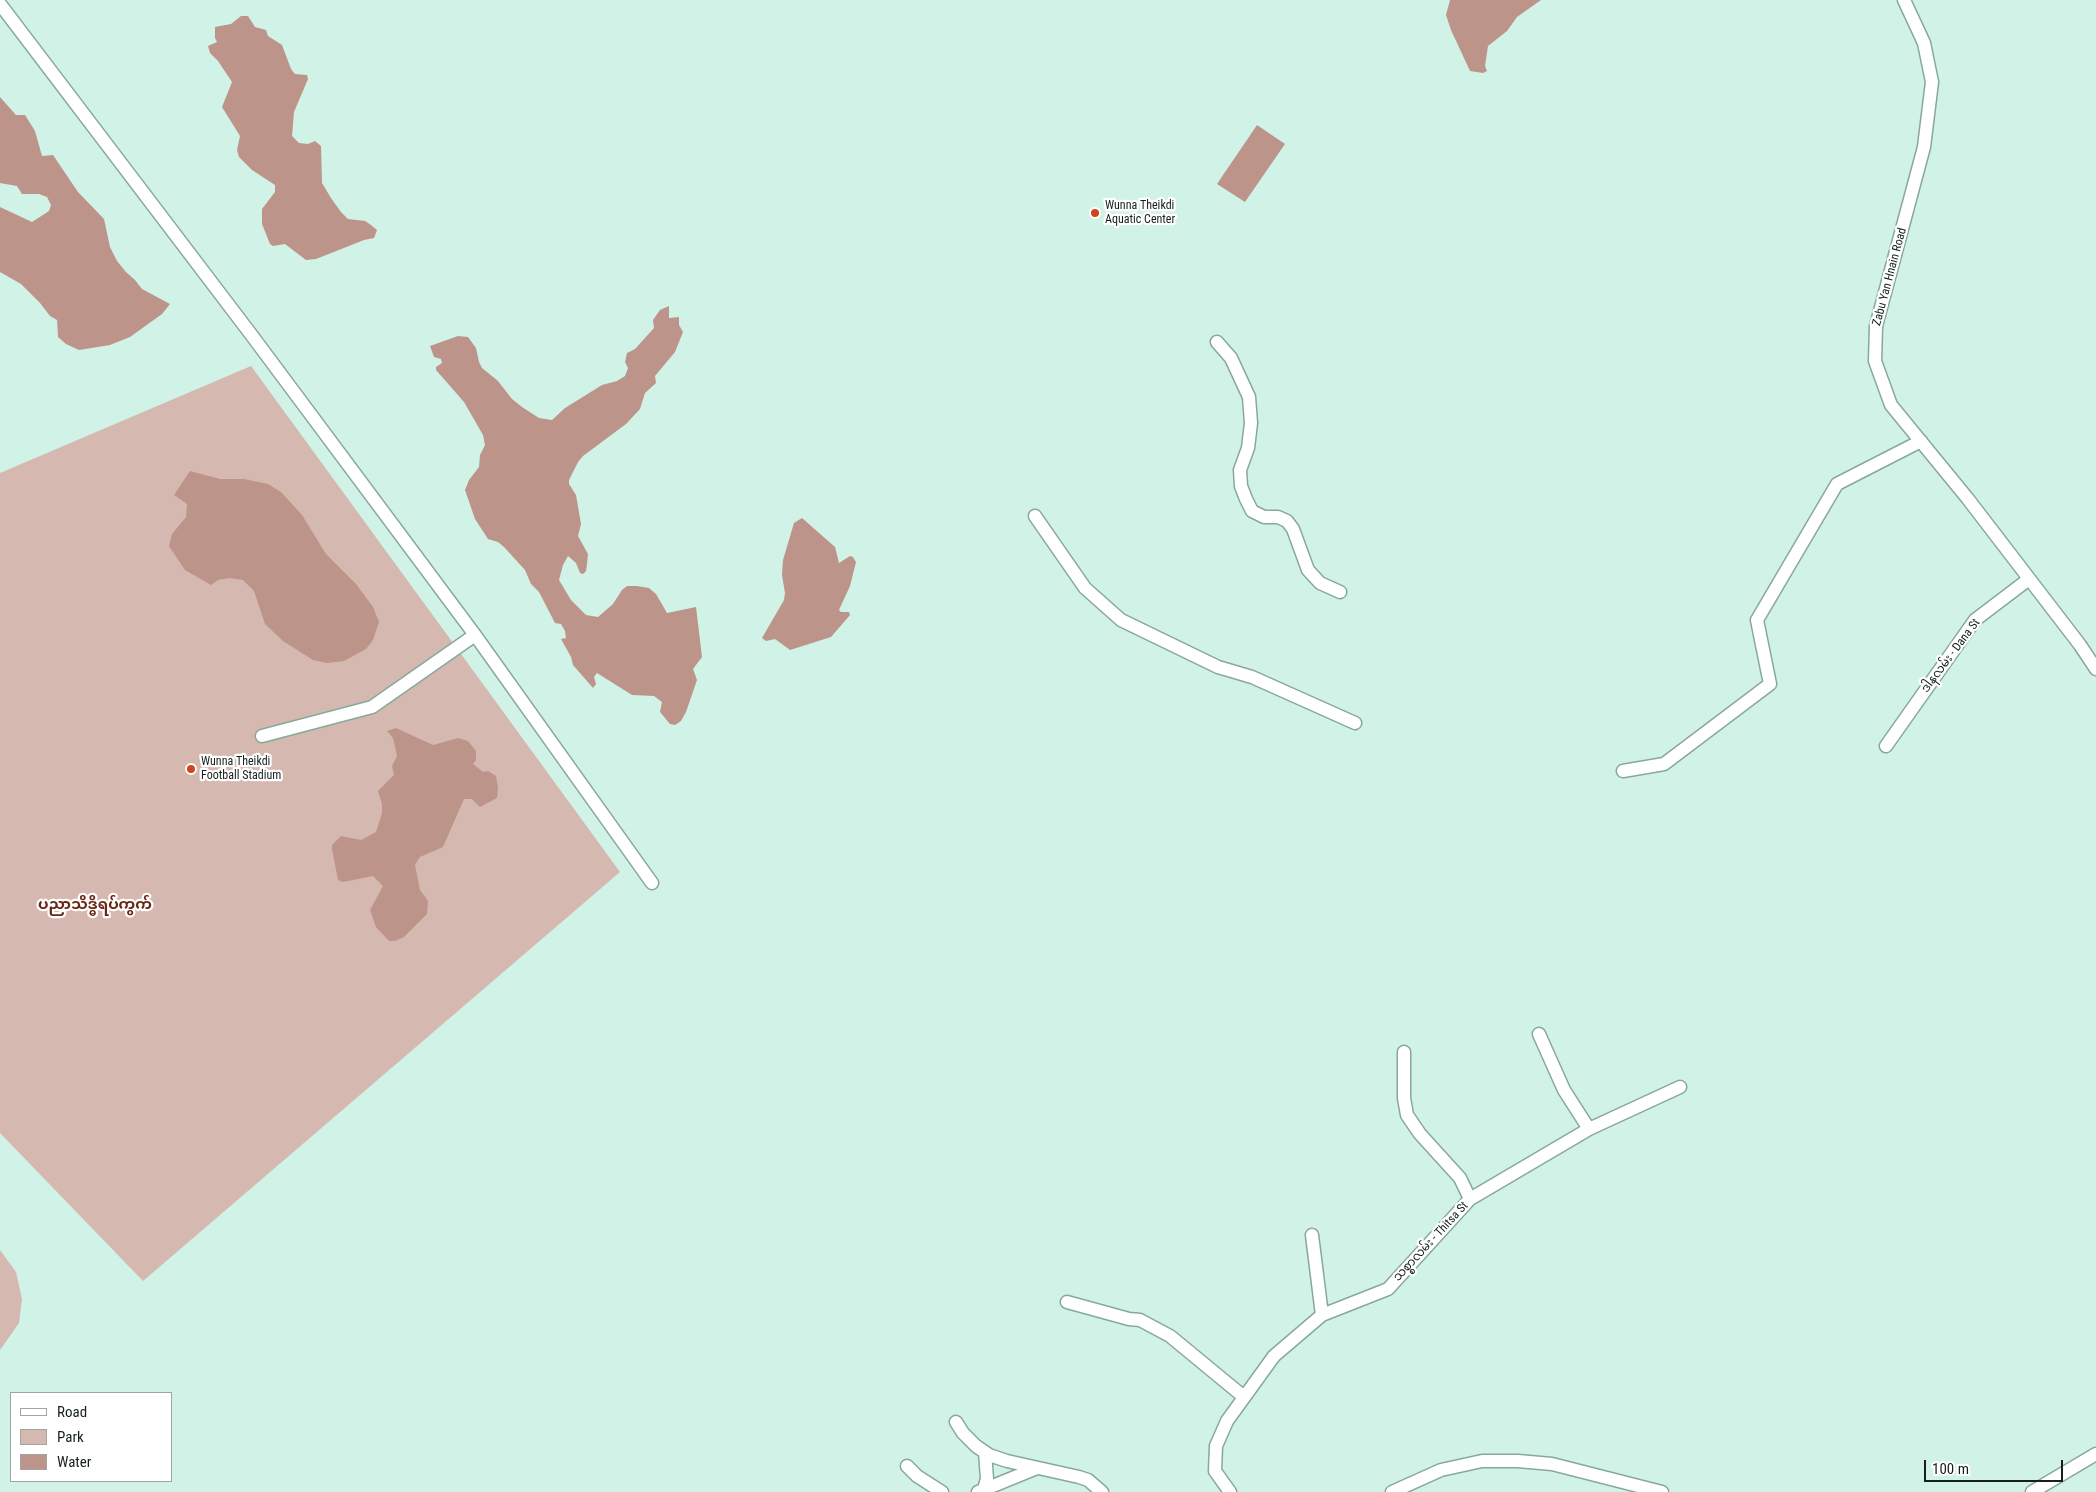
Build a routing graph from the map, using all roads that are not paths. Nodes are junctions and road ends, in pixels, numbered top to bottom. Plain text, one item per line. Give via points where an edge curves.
1 (1904, 0) edge
2 (0, 4) edge
3 (1217, 342) dead end
4 (1921, 441) junction
5 (1035, 516) dead end
6 (2029, 579) junction
7 (1340, 592) dead end
8 (475, 635) junction
9 (2096, 669) edge
10 (1355, 723) dead end
11 (262, 736) dead end
12 (1886, 746) dead end
13 (1623, 772) dead end
14 (652, 884) dead end
15 (1539, 1034) dead end
16 (1404, 1052) dead end
17 (1680, 1087) dead end
18 (1589, 1129) junction
19 (1470, 1200) junction
20 (1312, 1235) dead end
21 (1067, 1302) dead end
22 (1322, 1315) junction
23 (1244, 1397) junction
24 (956, 1422) dead end
25 (985, 1452) junction
26 (2096, 1454) edge
27 (907, 1466) dead end
28 (1037, 1468) junction
29 (981, 1491) edge
30 (942, 1492) edge
31 (1102, 1492) edge
32 (1230, 1492) edge
33 (1392, 1492) edge
34 (1662, 1492) edge
35 (2032, 1492) edge

1 - 4 street, Zabu Yan Hnain Road via 1924,43 1932,82 1924,147 1876,326 1875,361 1891,405
2 - 8 street
3 - 7 street via 1230,358 1249,397 1251,423 1248,448 1240,470 1246,500 1252,511 1264,517 1288,521 1308,570 1320,583
4 - 6 street, Zabu Yan Hnain Road
4 - 13 street via 1837,484 1756,620 1770,684 1664,764
5 - 10 street via 1085,588 1121,620 1218,667 1252,677
6 - 9 street, Zabu Yan Hnain Road
6 - 12 street, ဒါနလမ်း - Dana St via 1975,620
8 - 11 street via 372,706
8 - 14 street
15 - 18 street via 1564,1090
16 - 19 street via 1407,1115 1460,1178
17 - 18 street, သစ္စာလမ်း - Thitsa St
18 - 19 street, သစ္စာလမ်း - Thitsa St
19 - 22 street, သစ္စာလမ်း - Thitsa St via 1388,1289
20 - 22 street
21 - 23 street via 1140,1320 1170,1336
22 - 23 street, သစ္စာလမ်း - Thitsa St via 1274,1356
23 - 32 street, သစ္စာလမ်း - Thitsa St via 1227,1421 1216,1446 1215,1471
24 - 25 street
25 - 28 street
25 - 29 street via 987,1479
26 - 35 street
27 - 30 street
28 - 29 street
28 - 31 street via 1088,1480
33 - 34 street via 1441,1470 1482,1461 1518,1461 1552,1464

